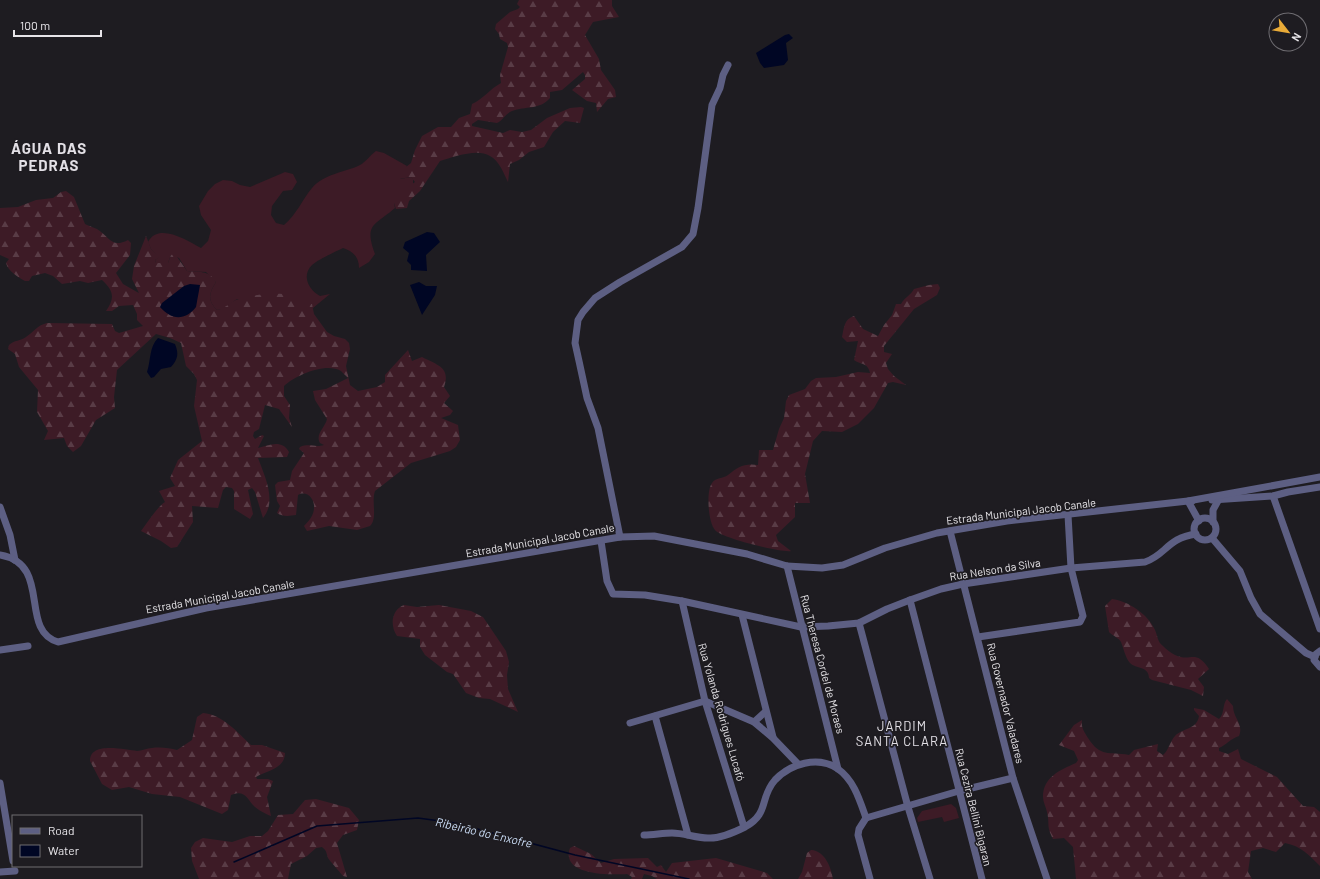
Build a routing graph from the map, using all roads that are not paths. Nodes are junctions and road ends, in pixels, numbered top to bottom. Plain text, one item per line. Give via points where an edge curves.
1 (728, 66) dead end
2 (1320, 477) edge
3 (1320, 487) edge
4 (1273, 496) junction
5 (1220, 499) junction
6 (1188, 501) junction
7 (0, 507) edge
8 (1068, 516) junction
9 (1199, 521) junction
10 (1213, 522) junction
11 (950, 531) junction
12 (1196, 534) junction
13 (620, 537) junction
14 (1212, 538) junction
15 (601, 541) junction
16 (0, 555) edge
17 (15, 560) junction
18 (787, 566) junction
19 (1071, 568) junction
20 (962, 584) junction
21 (910, 600) junction
22 (682, 601) junction
23 (742, 615) junction
24 (859, 623) junction
25 (801, 627) junction
26 (1320, 629) edge
27 (978, 637) junction
28 (28, 646) dead end
29 (0, 650) edge
30 (1320, 651) edge
31 (1315, 657) junction
32 (1320, 667) edge
33 (705, 701) junction
34 (765, 712) junction
35 (655, 716) junction
36 (754, 722) junction
37 (630, 723) dead end
38 (773, 738) junction
39 (798, 764) junction
40 (838, 768) junction
41 (1013, 778) junction
42 (0, 783) edge
43 (959, 791) junction
44 (908, 806) junction
45 (3, 816) edge
46 (866, 818) junction
47 (744, 827) junction
48 (644, 835) dead end
49 (688, 835) junction
50 (12, 856) edge
51 (14, 868) edge
52 (0, 872) edge
53 (16, 879) edge
54 (870, 879) edge
55 (930, 879) edge
56 (982, 879) edge
57 (1047, 879) edge

1 - 13 street via 712,105 693,234 682,246 595,298 578,320 575,343 587,398 598,428
2 - 6 street, Estrada Municipal Jacob Canale
3 - 4 street
4 - 5 street
4 - 26 street
5 - 6 street
5 - 10 street via 1213,510
6 - 8 street, Estrada Municipal Jacob Canale
6 - 9 street
7 - 17 street
8 - 11 street, Estrada Municipal Jacob Canale via 1007,521
8 - 19 street
9 - 10 street via 1206,518
9 - 12 street via 1195,527
10 - 14 street via 1216,528
11 - 18 street, Estrada Municipal Jacob Canale via 885,548 843,565 822,568
11 - 20 street, Rua Governador Valadares
12 - 14 street via 1205,540
12 - 19 street, Rua Nelson da Silva via 1173,541 1154,559 1145,562
13 - 15 street, Estrada Municipal Jacob Canale
13 - 18 street, Estrada Municipal Jacob Canale via 654,536 747,554
14 - 31 street via 1240,571 1260,614
15 - 17 street, Estrada Municipal Jacob Canale via 206,608 58,642 41,630 32,583 24,568
15 - 22 street, Rua Nelson da Silva via 607,582 613,594 645,595
16 - 17 street
18 - 25 street, Rua Theresa Cordel de Moraes
19 - 20 street, Rua Nelson da Silva
19 - 27 street via 1082,616 1080,622
20 - 21 street, Rua Nelson da Silva
20 - 27 street, Rua Governador Valadares
21 - 24 street, Rua Nelson da Silva
21 - 43 street, Rua Cezira Bellini Bigaran
22 - 23 street, Rua Nelson da Silva
22 - 33 street, Rua Yolanda Rodrigues Lucafó
23 - 25 street, Rua Nelson da Silva
23 - 34 street
24 - 25 street, Rua Nelson da Silva
24 - 44 street
25 - 40 street, Rua Theresa Cordel de Moraes
27 - 41 street, Rua Governador Valadares
28 - 29 street
30 - 31 street
31 - 32 street via 1315,663
33 - 35 street
33 - 36 street
33 - 47 street, Rua Yolanda Rodrigues Lucafó
34 - 36 street
34 - 38 street
35 - 37 street
35 - 49 street
36 - 38 street
38 - 39 street
39 - 40 street via 809,762
39 - 47 street via 775,780 766,796 761,815
40 - 46 street via 857,793
41 - 43 street
41 - 57 street, Rua Governador Valadares
42 - 45 street
43 - 44 street
43 - 56 street, Rua Cezira Bellini Bigaran
44 - 46 street
44 - 55 street
45 - 50 street
46 - 54 street via 859,828 858,835
47 - 49 street via 709,839
48 - 49 street
51 - 52 street
51 - 53 street

